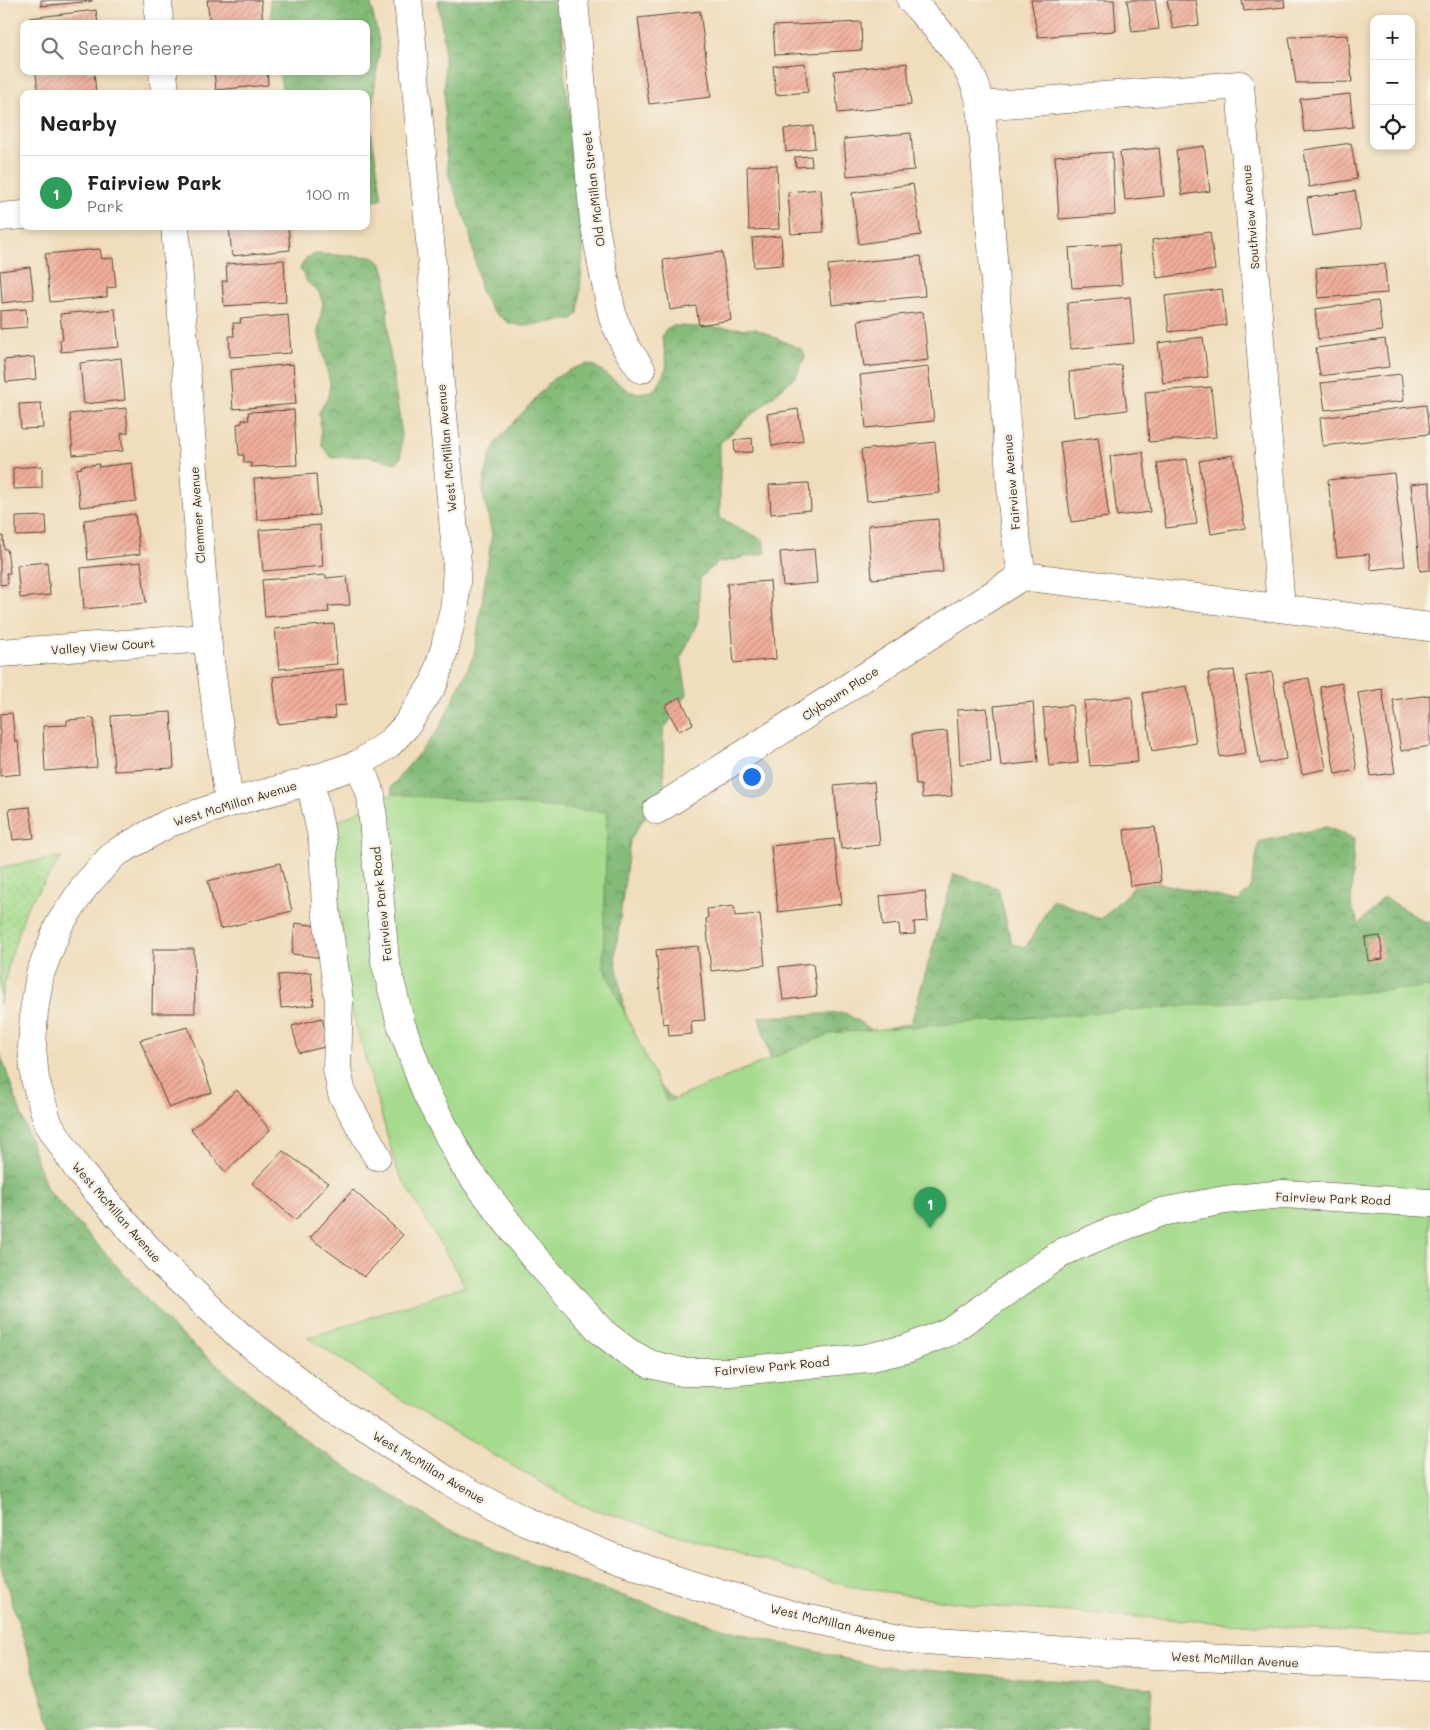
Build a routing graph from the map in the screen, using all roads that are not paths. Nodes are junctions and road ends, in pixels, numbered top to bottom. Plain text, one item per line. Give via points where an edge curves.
1 (158, 0) edge
2 (408, 0) edge
3 (574, 0) edge
4 (911, 0) edge
5 (160, 20) edge
6 (163, 75) edge
7 (165, 90) edge
8 (981, 106) junction
9 (20, 215) edge
10 (0, 216) edge
11 (175, 230) edge
12 (641, 369) dead end
13 (1022, 576) junction
14 (1281, 608) junction
15 (1430, 627) edge
16 (207, 638) junction
17 (0, 654) edge
18 (359, 764) junction
19 (310, 780) junction
20 (229, 803) junction
21 (657, 810) dead end
22 (377, 1156) dead end
23 (1430, 1203) edge
24 (1430, 1667) edge

1 - 5 street
2 - 18 street, West McMillan Avenue via 457,562 455,604 434,683 406,726 389,744
3 - 12 street, Old McMillan Street via 594,221 613,318 626,347
4 - 8 street, Fairview Avenue via 963,63 976,87
6 - 7 street
8 - 13 street, Fairview Avenue via 1014,524
8 - 14 street, Southview Avenue via 1240,85
9 - 10 street
11 - 16 street, Clemmer Avenue
13 - 14 street
13 - 21 street, Clybourn Place
14 - 15 street
16 - 17 street, Valley View Court
16 - 20 street, Clemmer Avenue
18 - 19 street, West McMillan Avenue
18 - 23 street, Fairview Park Road via 370,795 385,961 401,1024 426,1093 464,1165 532,1255 602,1332 650,1364 682,1372 730,1372 867,1358 906,1349 948,1332 1064,1252 1162,1212 1225,1200 1283,1194
19 - 20 street, West McMillan Avenue
19 - 22 street via 322,843 326,910 339,1000 337,1069 342,1094
20 - 24 street, West McMillan Avenue via 169,823 114,854 85,886 59,924 40,974 32,1047 35,1079 48,1123 79,1171 158,1260 240,1336 333,1408 448,1481 525,1521 609,1556 799,1617 910,1639 1109,1653

